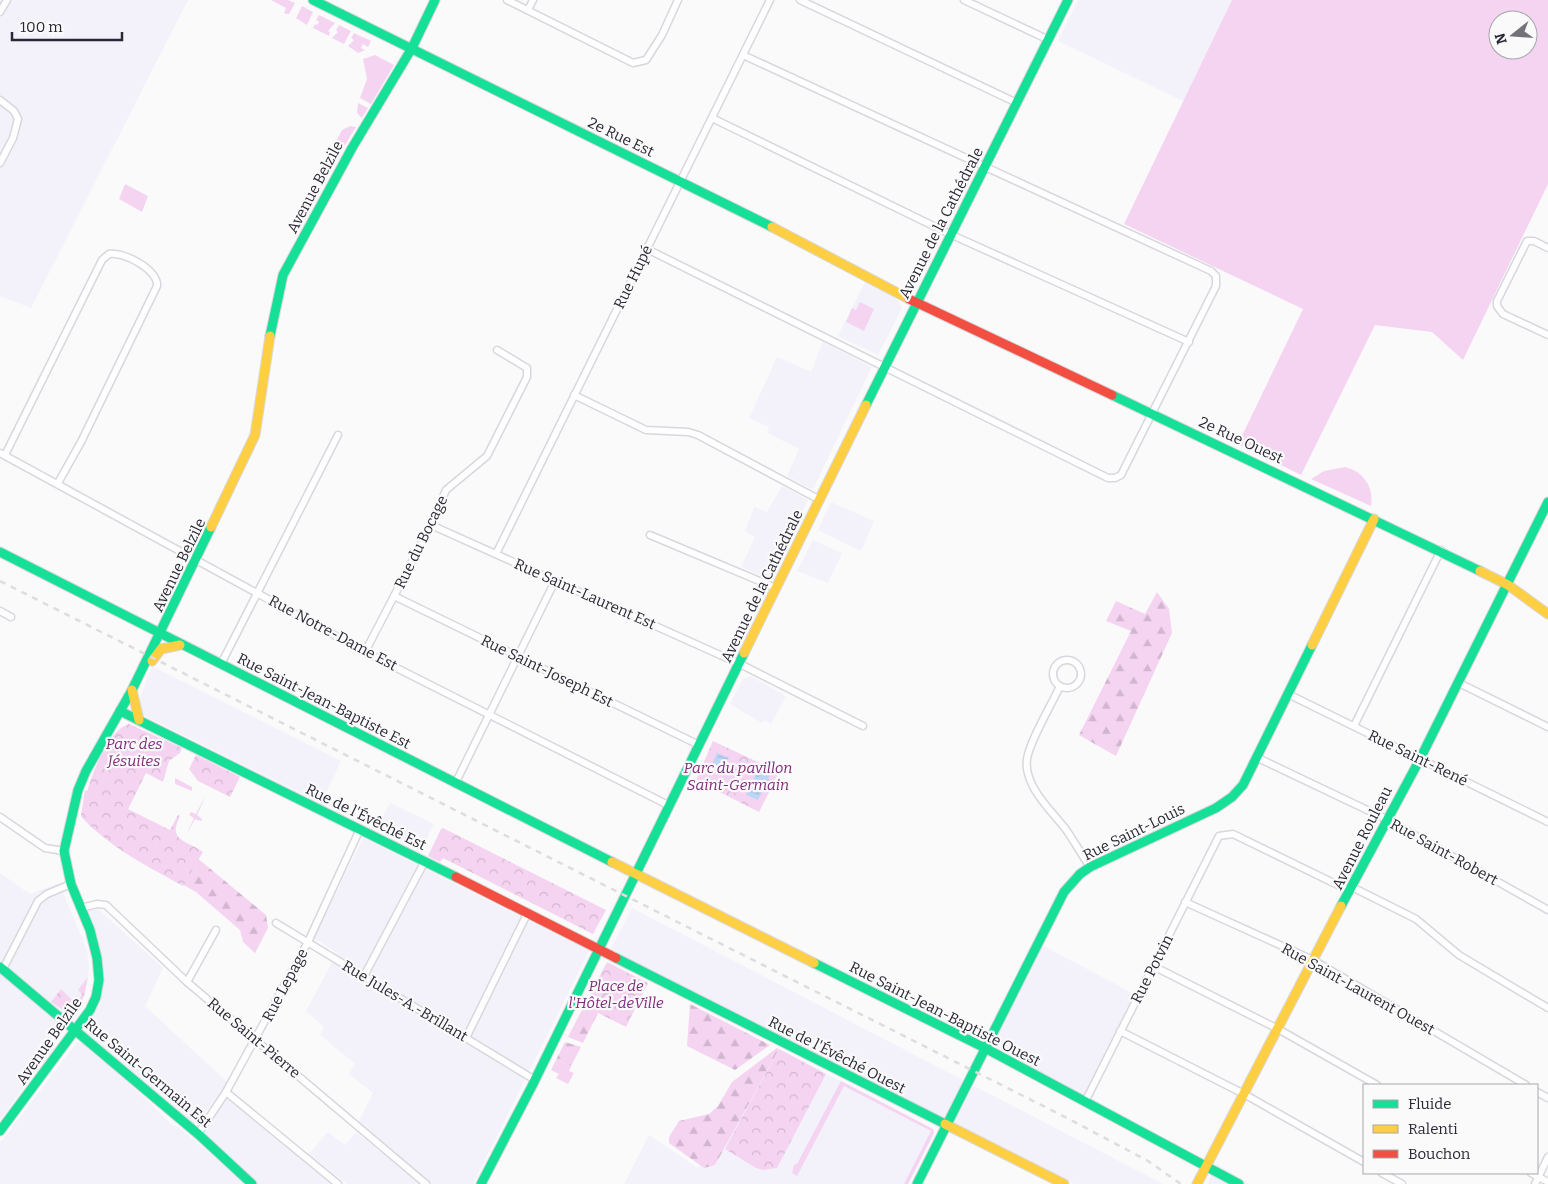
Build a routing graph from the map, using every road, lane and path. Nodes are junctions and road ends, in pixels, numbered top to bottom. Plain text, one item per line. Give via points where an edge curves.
1 (6, 0) edge
2 (313, 0) edge
3 (435, 0) edge
4 (507, 0) edge
5 (533, 0) edge
6 (678, 0) edge
7 (770, 0) edge
8 (800, 0) edge
9 (964, 0) edge
10 (1068, 0) edge
11 (528, 10) junction
12 (0, 12) edge
13 (1049, 40) junction
14 (412, 48) junction
15 (743, 55) junction
16 (0, 100) edge
17 (1017, 102) junction
18 (712, 118) junction
19 (0, 163) edge
20 (986, 166) junction
21 (680, 182) junction
22 (952, 235) junction
23 (1548, 248) edge
24 (647, 249) junction
25 (916, 303) junction
26 (1548, 335) edge
27 (1188, 342) junction
28 (497, 350) dead end
29 (885, 368) junction
30 (574, 395) junction
31 (1152, 413) junction
32 (338, 435) dead end
33 (2, 454) edge
34 (58, 483) junction
35 (820, 500) junction
36 (1548, 502) edge
37 (1546, 514) edge
38 (1374, 519) junction
39 (431, 525) junction
40 (650, 534) dead end
41 (1441, 550) junction
42 (0, 552) edge
43 (496, 554) junction
44 (197, 560) junction
45 (556, 581) junction
46 (1508, 585) junction
47 (776, 588) junction
48 (257, 593) junction
49 (394, 596) junction
50 (0, 611) edge
51 (1548, 614) edge
52 (11, 616) dead end
53 (160, 635) junction
54 (180, 644) junction
55 (365, 652) junction
56 (518, 656) junction
57 (221, 664) junction
58 (740, 664) junction
59 (140, 674) junction
60 (1459, 683) junction
61 (1060, 686) junction
62 (132, 690) junction
63 (1288, 694) junction
64 (120, 711) junction
65 (490, 714) junction
66 (138, 720) junction
67 (864, 726) dead end
68 (1354, 726) junction
69 (1548, 727) edge
70 (699, 745) junction
71 (1258, 758) junction
72 (1420, 758) junction
73 (455, 784) junction
74 (670, 806) junction
75 (0, 817) edge
76 (1386, 819) junction
77 (1548, 822) edge
78 (360, 829) junction
79 (64, 851) junction
80 (425, 861) junction
81 (1090, 867) junction
82 (636, 874) junction
83 (70, 884) junction
84 (1351, 889) junction
85 (1185, 902) junction
86 (82, 908) junction
87 (1548, 910) edge
88 (528, 912) junction
89 (276, 923) dead end
90 (216, 930) dead end
91 (308, 942) junction
92 (599, 949) junction
93 (1313, 960) junction
94 (1153, 966) junction
95 (1, 968) edge
96 (364, 976) junction
97 (187, 982) junction
98 (1548, 1008) edge
99 (1278, 1029) junction
100 (75, 1030) junction
101 (1120, 1031) junction
102 (466, 1038) junction
103 (256, 1039) junction
104 (985, 1048) junction
105 (535, 1080) junction
106 (1375, 1084) edge
107 (1524, 1084) edge
108 (226, 1092) junction
109 (1244, 1094) junction
110 (1085, 1102) junction
111 (947, 1126) junction
112 (0, 1132) edge
113 (198, 1134) junction
114 (1548, 1157) edge
115 (1363, 1161) edge
116 (1206, 1166) junction
117 (1384, 1174) edge
118 (1534, 1174) edge
119 (1539, 1177) junction
120 (1548, 1182) edge
121 (252, 1184) edge
122 (338, 1184) edge
123 (426, 1184) edge
124 (481, 1184) edge
125 (918, 1184) edge
126 (1064, 1184) edge
127 (1197, 1184) edge
128 (1239, 1184) edge
129 (1402, 1184) edge
130 (1535, 1184) edge

1 - 12 street
2 - 14 street, 2e Rue Est
3 - 14 street, Avenue Belzile
4 - 11 street
5 - 11 street
6 - 11 street via 662,35 646,60 640,63 633,63
7 - 15 street, Rue Hupé
8 - 17 street
9 - 13 street
10 - 13 street, Avenue de la Cathédrale
13 - 17 street, Avenue de la Cathédrale
14 - 21 street, 2e Rue Est
14 - 44 street, Avenue Belzile via 352,148 284,275 272,319 255,435
15 - 18 street, Rue Hupé
15 - 20 street
16 - 19 street via 14,111 18,119 13,138
17 - 20 street, Avenue de la Cathédrale
18 - 21 street, Rue Hupé
18 - 22 street
20 - 22 street, Avenue de la Cathédrale
20 - 27 street via 1211,271 1216,276 1216,286
21 - 24 street, Rue Hupé
21 - 25 street, 2e Rue Est via 811,246
22 - 25 street, Avenue de la Cathédrale
22 - 27 street
23 - 26 street via 1530,240 1526,244 1497,301 1503,314
24 - 29 street
24 - 30 street, Rue Hupé
25 - 29 street, Avenue de la Cathédrale
25 - 31 street, 2e Rue Ouest
27 - 31 street
28 - 39 street, Rue du Bocage via 527,368 528,376 487,456 446,490
29 - 31 street via 1108,478 1121,475
29 - 35 street, Avenue de la Cathédrale
30 - 35 street via 646,430 698,435
30 - 43 street, Rue Hupé
31 - 38 street, 2e Rue Ouest
32 - 48 street
33 - 34 street, Rue Notre-Dame Est
33 - 34 street via 102,260 109,254 122,254 154,273 158,279 157,286
34 - 44 street, Rue Notre-Dame Est
35 - 47 street, Avenue de la Cathédrale
36 - 37 street, Avenue Rouleau
37 - 46 street, Avenue Rouleau
38 - 41 street, 2e Rue Ouest
38 - 63 street, Rue Saint-Louis
39 - 43 street, Rue Saint-Laurent Est
39 - 49 street, Rue du Bocage
40 - 47 street
41 - 46 street, 2e Rue Ouest
41 - 68 street
42 - 53 street, Rue Saint-Jean-Baptiste Est
43 - 45 street, Rue Saint-Laurent Est
44 - 48 street, Rue Notre-Dame Est
44 - 53 street, Avenue Belzile
45 - 56 street
45 - 58 street, Rue Saint-Laurent Est
46 - 51 street, 2e Rue Ouest
46 - 60 street, Avenue Rouleau
47 - 58 street, Avenue de la Cathédrale
48 - 55 street, Rue Notre-Dame Est
48 - 57 street
49 - 55 street, Rue du Bocage
49 - 56 street, Rue Saint-Joseph Est
50 - 52 street
53 - 54 street, Rue Saint-Jean-Baptiste Est
53 - 59 street, Avenue Belzile
54 - 57 street, Rue Saint-Jean-Baptiste Est
54 - 59 street via 161,649
55 - 65 street, Rue Notre-Dame Est
56 - 65 street
56 - 70 street, Rue Saint-Joseph Est
57 - 73 street, Rue Saint-Jean-Baptiste Est
58 - 67 street
58 - 70 street, Avenue de la Cathédrale
59 - 62 street, Avenue Belzile
60 - 69 street
60 - 72 street, Avenue Rouleau
61 - 61 street via 1073,686 1079,680 1080,668 1074,661 1060,662 1054,669 1054,679
61 - 81 street via 1028,754 1027,770 1044,803
62 - 64 street, Avenue Belzile
62 - 66 street
63 - 68 street, Rue Saint-René
63 - 71 street, Rue Saint-Louis
64 - 66 street, Rue de l'Évêché Est
64 - 79 street, Avenue Belzile via 78,790
65 - 73 street
65 - 74 street, Rue Notre-Dame Est
66 - 78 street, Rue de l'Évêché Est
68 - 72 street, Rue Saint-René
70 - 74 street, Avenue de la Cathédrale
71 - 76 street, Rue Saint-Robert
71 - 81 street, Rue Saint-Louis via 1243,786 1216,808
72 - 76 street, Avenue Rouleau
72 - 77 street, Rue Saint-René
73 - 82 street, Rue Saint-Jean-Baptiste Est
74 - 82 street, Avenue de la Cathédrale
75 - 79 street via 45,848
76 - 84 street, Avenue Rouleau
76 - 87 street, Rue Saint-Robert
78 - 80 street, Rue de l'Évêché Est
78 - 91 street, Rue Lepage
79 - 83 street, Avenue Belzile
80 - 88 street, Rue de l'Évêché Est
80 - 96 street
81 - 104 street, Rue Saint-Louis via 1064,892
82 - 92 street, Avenue de la Cathédrale
82 - 104 street, Rue Saint-Jean-Baptiste Ouest
83 - 86 street, Avenue Belzile
83 - 95 street via 38,901
84 - 85 street, Rue Potvin via 1233,834 1219,836
84 - 93 street, Avenue Rouleau
84 - 98 street via 1416,919 1459,955
85 - 93 street, Rue Saint-Laurent Ouest
85 - 94 street, Rue Potvin
86 - 97 street, Rue Saint-Pierre via 106,905
86 - 100 street, Avenue Belzile via 97,958 98,980 90,1010
88 - 92 street, Rue de l'Évêché Est
88 - 102 street
89 - 91 street, Rue Jules-A.-Brillant
90 - 97 street
91 - 96 street, Rue Jules-A.-Brillant
91 - 103 street, Rue Lepage
92 - 105 street, Avenue de la Cathédrale
92 - 111 street, Rue de l'Évêché Ouest
93 - 99 street, Avenue Rouleau
93 - 107 street, Rue Saint-Laurent Ouest
94 - 99 street
94 - 101 street, Rue Potvin
95 - 100 street, Rue Saint-Germain Est
96 - 102 street, Rue Jules-A.-Brillant
97 - 103 street, Rue Saint-Pierre
99 - 106 street
99 - 109 street, Avenue Rouleau
100 - 112 street, Avenue Belzile
100 - 113 street, Rue Saint-Germain Est
101 - 109 street
101 - 110 street, Rue Potvin
102 - 105 street, Rue Jules-A.-Brillant
103 - 108 street, Rue Lepage
103 - 123 street, Rue Saint-Pierre
104 - 110 street, Rue Saint-Jean-Baptiste Ouest
104 - 111 street, Rue Saint-Louis
105 - 124 street, Avenue de la Cathédrale
108 - 113 street, Rue Lepage
108 - 122 street
109 - 115 street
109 - 116 street, Avenue Rouleau
110 - 116 street, Rue Saint-Jean-Baptiste Ouest
111 - 125 street, Rue Saint-Louis
111 - 126 street, Rue de l'Évêché Ouest
113 - 121 street, Rue Saint-Germain Est
114 - 119 street
116 - 127 street, Avenue Rouleau
116 - 128 street, Rue Saint-Jean-Baptiste Ouest
117 - 129 street
118 - 119 street
119 - 120 street
119 - 130 street

